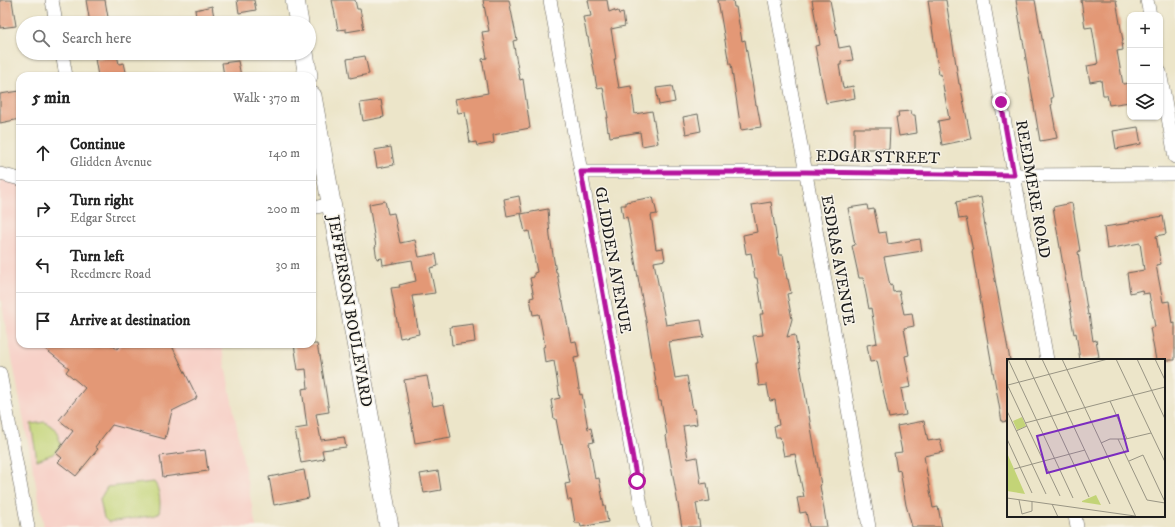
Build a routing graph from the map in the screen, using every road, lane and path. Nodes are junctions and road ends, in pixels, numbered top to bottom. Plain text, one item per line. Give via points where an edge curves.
1 (52, 0) edge
2 (295, 0) edge
3 (550, 0) edge
4 (775, 0) edge
5 (983, 0) edge
6 (1147, 0) edge
7 (1149, 12) edge
8 (55, 16) edge
9 (298, 16) edge
10 (63, 60) edge
11 (305, 60) edge
12 (65, 72) edge
13 (307, 72) edge
14 (1162, 84) edge
15 (316, 118) edge
16 (1175, 157) edge
17 (581, 172) junction
18 (806, 172) junction
19 (0, 174) edge
20 (1175, 174) edge
21 (1014, 175) junction
22 (16, 178) edge
23 (332, 204) junction
24 (316, 207) edge
25 (1047, 359) edge
26 (0, 373) edge
27 (1075, 517) edge
28 (28, 527) edge
29 (389, 527) edge
30 (645, 527) edge
31 (869, 527) edge
32 (1077, 527) edge

1 - 8 street
2 - 9 street
3 - 17 street, GLIDDEN AVENUE
4 - 18 street, ESDRAS AVENUE
5 - 21 street, REEDMERE ROAD
6 - 7 street
10 - 12 street
11 - 13 street
14 - 16 street
15 - 23 street, JEFFERSON BOULEVARD
17 - 18 street, EDGAR STREET
17 - 30 street, GLIDDEN AVENUE
18 - 21 street, EDGAR STREET
18 - 31 street, ESDRAS AVENUE
19 - 22 street
20 - 21 street, EDGAR STREET
21 - 25 street, REEDMERE ROAD
23 - 24 street
23 - 29 street, JEFFERSON BOULEVARD
26 - 28 street
27 - 32 street

